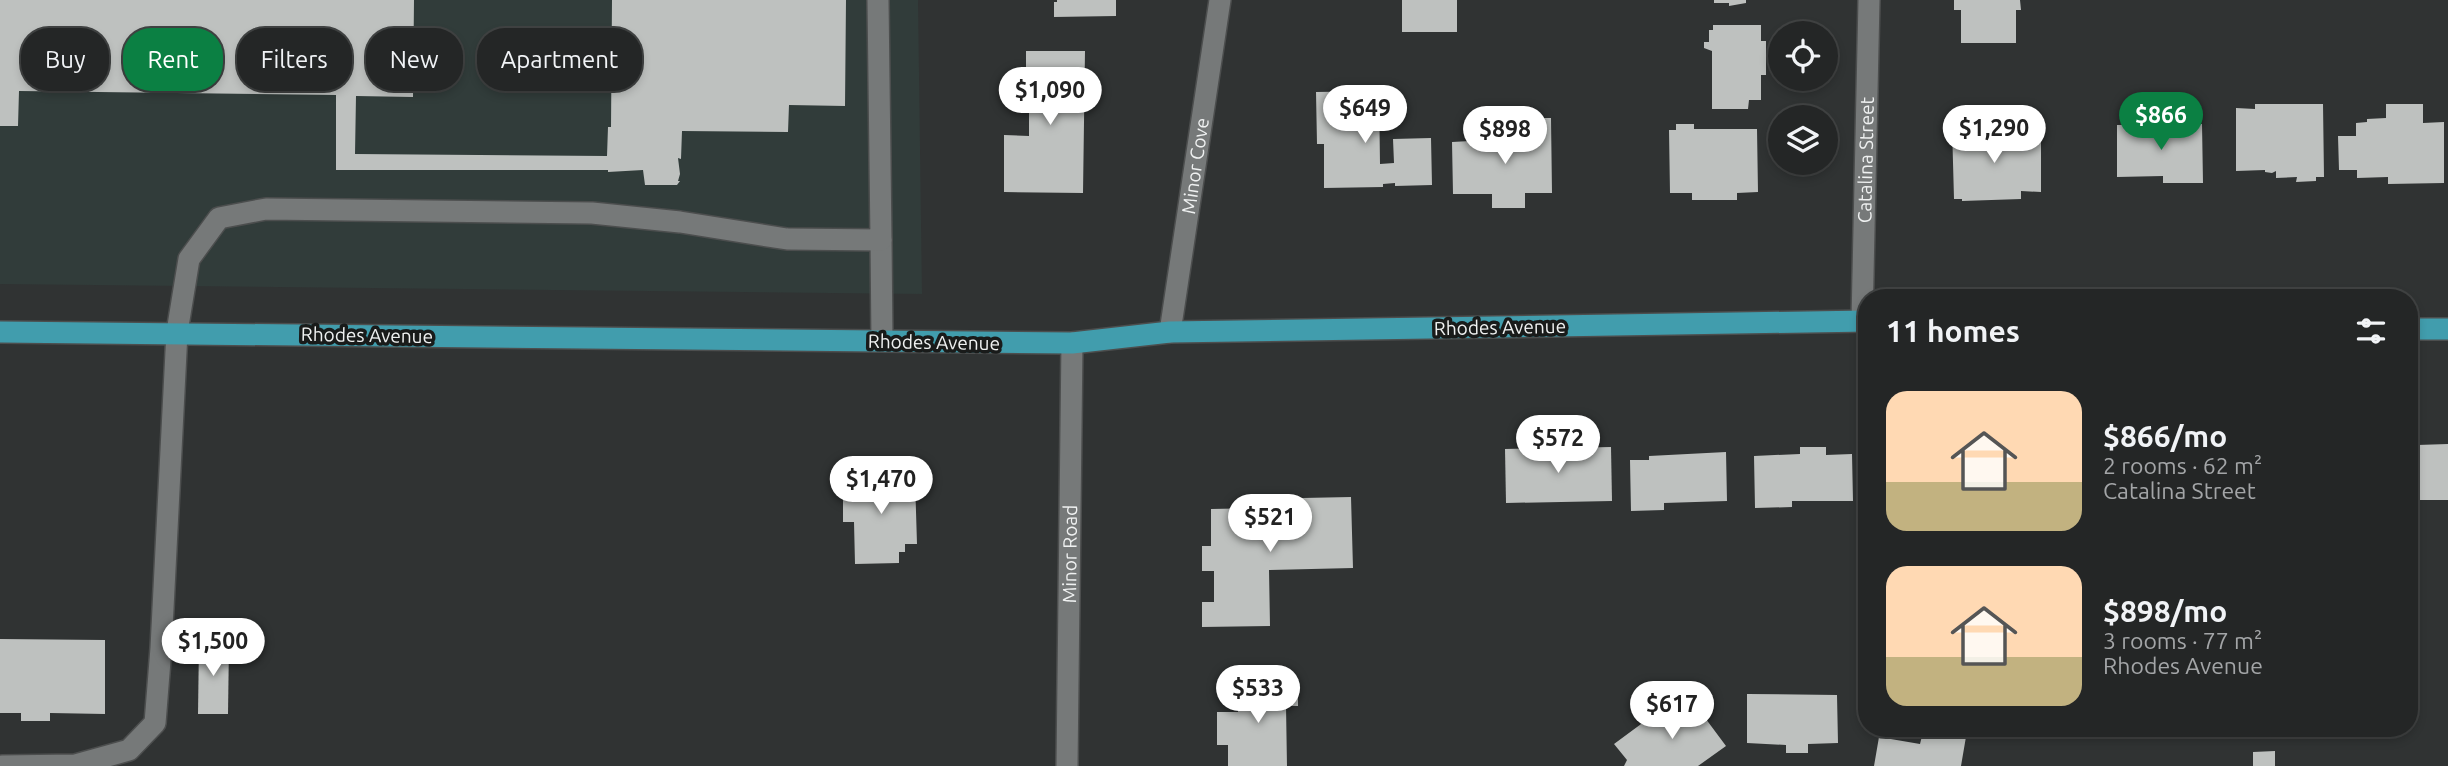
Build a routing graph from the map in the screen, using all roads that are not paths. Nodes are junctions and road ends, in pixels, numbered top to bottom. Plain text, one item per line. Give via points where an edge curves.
1 (878, 0) edge
2 (1220, 0) edge
3 (1870, 0) edge
4 (881, 240) junction
5 (1865, 289) edge
6 (1858, 321) edge
7 (2418, 329) edge
8 (2448, 329) edge
9 (0, 332) edge
10 (177, 332) junction
11 (1170, 332) junction
12 (882, 341) junction
13 (1072, 343) junction
14 (2, 766) edge
15 (1067, 766) edge

1 - 4 street
2 - 11 street, Minor Cove
3 - 5 street, Catalina Street
4 - 10 street via 787,239 592,213 266,209 219,218 211,228 189,259
4 - 12 street
6 - 11 main road, Rhodes Avenue
7 - 8 main road
9 - 10 main road, Rhodes Avenue
10 - 12 main road, Rhodes Avenue
10 - 14 street via 155,723 129,750 75,765
11 - 13 main road, Rhodes Avenue
12 - 13 main road, Rhodes Avenue
13 - 15 street, Minor Road

